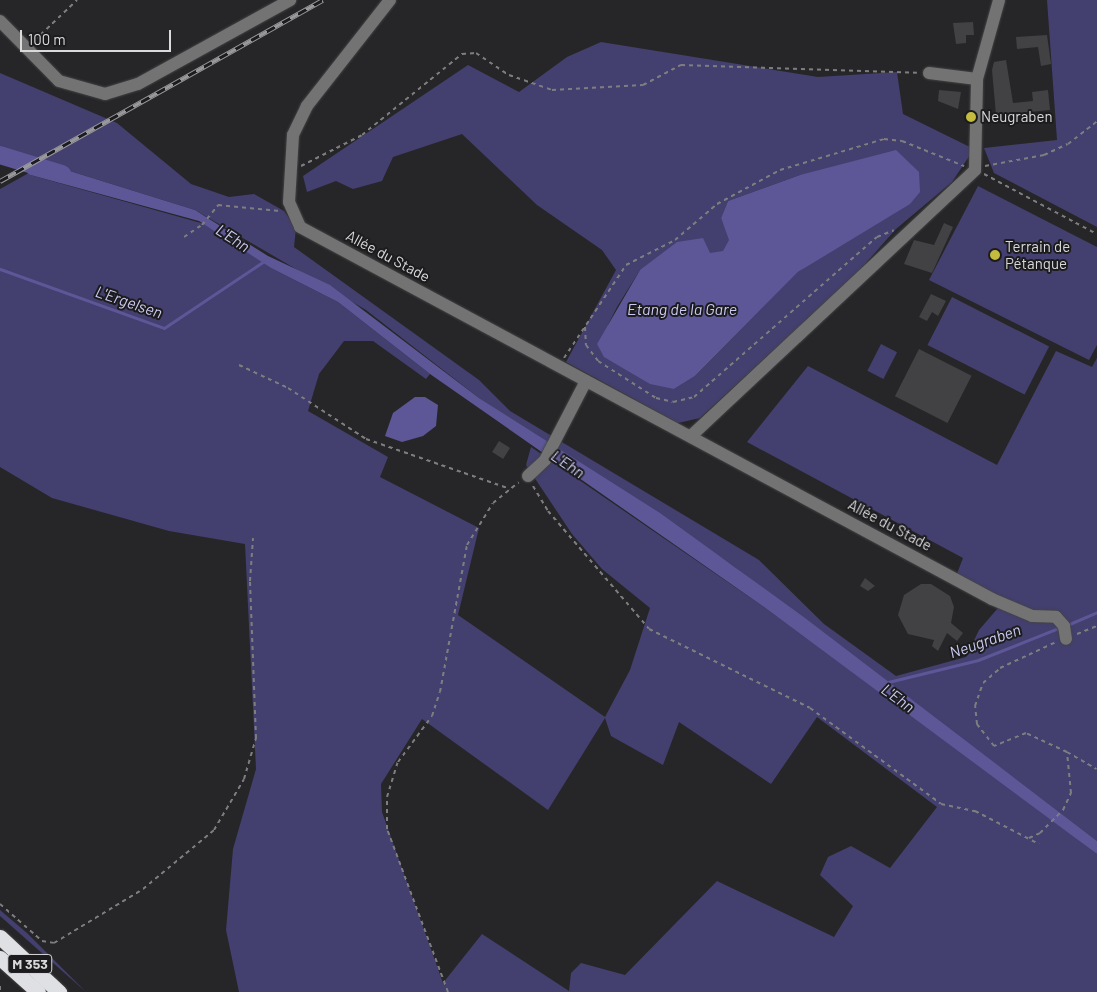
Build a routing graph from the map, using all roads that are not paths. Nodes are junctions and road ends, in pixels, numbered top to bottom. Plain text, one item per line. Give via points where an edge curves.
1 (290, 0) edge
2 (390, 0) edge
3 (999, 0) edge
4 (0, 21) edge
5 (929, 73) road end
6 (977, 79) junction
7 (586, 381) junction
8 (691, 436) junction
9 (528, 476) road end
10 (1066, 639) road end
11 (0, 937) edge
12 (0, 958) edge
13 (43, 976) junction
14 (38, 992) edge
15 (59, 992) edge
16 (64, 992) edge

1 - 4 street via 116,92 94,93 68,85 51,75
2 - 7 street, Allée du Stade via 307,106 293,135 291,209 300,227
3 - 6 street
5 - 6 street
6 - 8 street via 975,168
7 - 8 street, Allée du Stade
7 - 9 street via 545,460
8 - 10 street, Allée du Stade via 992,599 1032,616 1056,618
11 - 13 highway, M 353
12 - 14 highway, M 353
13 - 15 highway, M 353
13 - 16 highway, M 353

